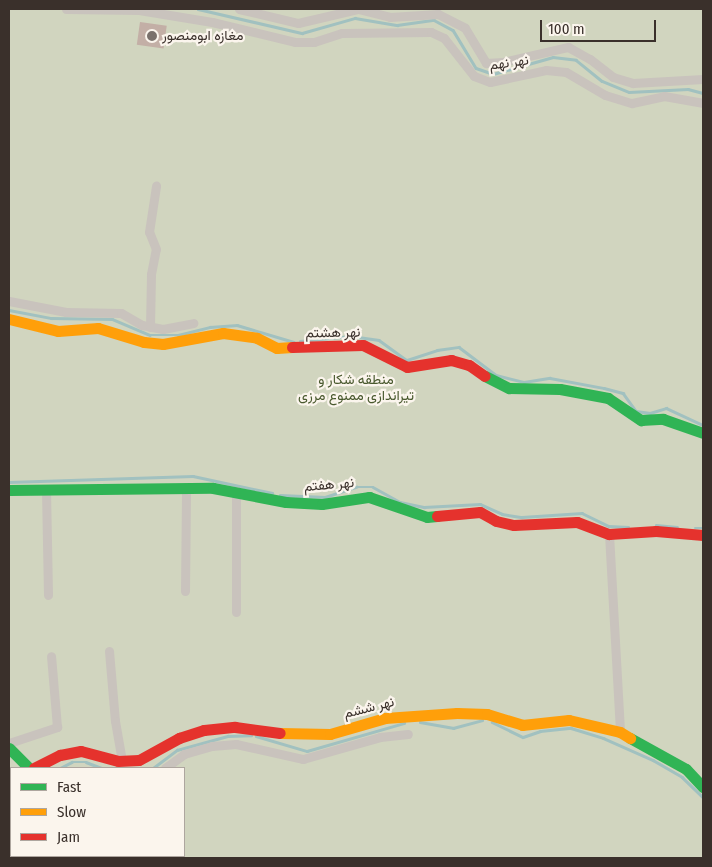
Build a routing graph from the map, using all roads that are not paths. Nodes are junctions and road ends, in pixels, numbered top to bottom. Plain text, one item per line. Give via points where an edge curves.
1 (66, 9) edge
2 (239, 9) edge
3 (703, 79) edge
4 (703, 103) edge
5 (156, 186) dead end
6 (9, 301) edge
7 (9, 319) edge
8 (193, 323) dead end
9 (150, 327) junction
10 (703, 432) edge
11 (186, 487) junction
12 (9, 490) edge
13 (46, 490) junction
14 (236, 492) junction
15 (609, 534) junction
16 (703, 535) edge
17 (185, 591) dead end
18 (48, 595) dead end
19 (236, 612) dead end
20 (109, 651) dead end
21 (51, 656) dead end
22 (620, 732) junction
23 (408, 734) dead end
24 (9, 743) edge
25 (9, 748) edge
26 (122, 761) junction
27 (28, 767) edge
28 (36, 767) edge
29 (166, 767) edge
30 (703, 786) edge

1 - 4 street, نهر نهم via 139,10 212,22 295,42 314,42 342,33 431,32 444,38 474,76 490,82 546,70 566,72 605,95 632,103 664,96
2 - 3 street via 298,23 358,9 390,17 438,14 465,28 486,63 568,46 590,58 613,78 633,83
5 - 9 street via 150,232 156,249 151,274
6 - 9 street via 66,312 121,313
7 - 10 street, نهر هشتم via 58,331 98,328 144,342 163,344 223,333 257,338 277,348 363,345 407,367 451,360 468,365 492,381 510,388 560,389 608,398 641,420 662,419
8 - 9 street via 163,329
11 - 13 street, نهر هفتم
11 - 14 street, نهر هفتم
11 - 17 street
12 - 13 street, نهر هفتم
13 - 18 street
14 - 15 street, نهر هفتم via 286,502 322,504 369,497 427,517 480,512 496,521 514,525 577,522
14 - 19 street
15 - 16 street, نهر هفتم via 656,531
15 - 22 street
20 - 26 street
21 - 24 street via 57,727
22 - 26 street, نهر ششم via 569,720 522,725 487,714 418,713 385,718 330,734 299,736 235,727 204,730 179,738 139,760
22 - 30 street, نهر ششم via 686,769
23 - 29 street via 380,738 303,759 236,744 212,746 184,754
25 - 27 street
26 - 28 street, نهر ششم via 81,751 60,755

